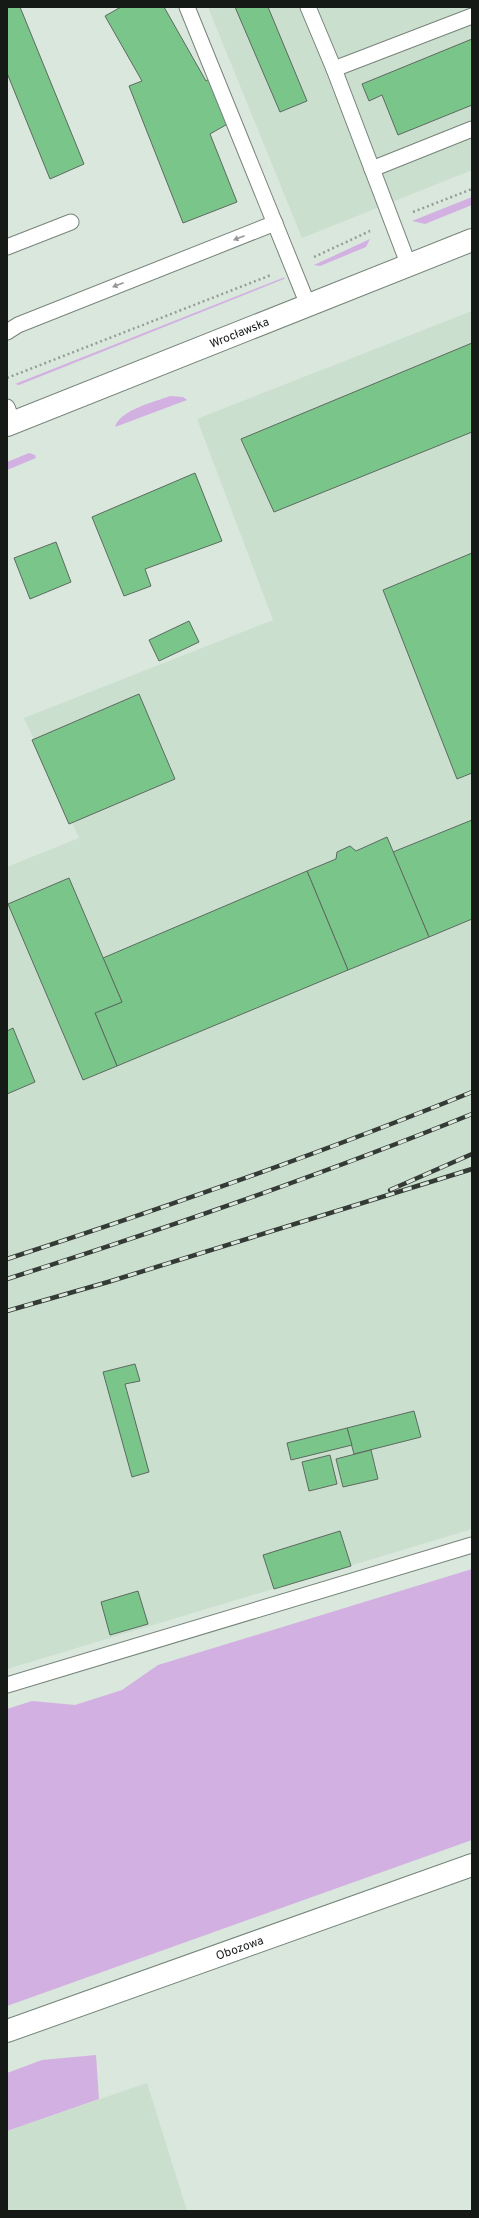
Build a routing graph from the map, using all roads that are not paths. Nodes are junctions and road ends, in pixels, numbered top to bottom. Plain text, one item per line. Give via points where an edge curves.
1 (187, 7) edge
2 (308, 7) edge
3 (472, 16) edge
4 (334, 69) junction
5 (472, 129) edge
6 (372, 169) junction
7 (71, 222) dead end
8 (275, 223) junction
9 (472, 240) edge
10 (7, 247) edge
11 (409, 266) junction
12 (308, 305) junction
13 (7, 332) edge
14 (9, 418) edge
15 (472, 1545) edge
16 (7, 1685) edge
17 (472, 1865) edge
18 (7, 2031) edge

1 - 8 lane
2 - 4 lane
3 - 4 lane
4 - 6 lane
5 - 6 lane
6 - 11 lane
7 - 10 lane
8 - 12 lane
8 -> 13 lane via 18,325
9 - 11 street, Wrocławska
11 - 12 street, Wrocławska
12 - 14 street, Wrocławska
15 - 16 lane
17 - 18 street, Obozowa

